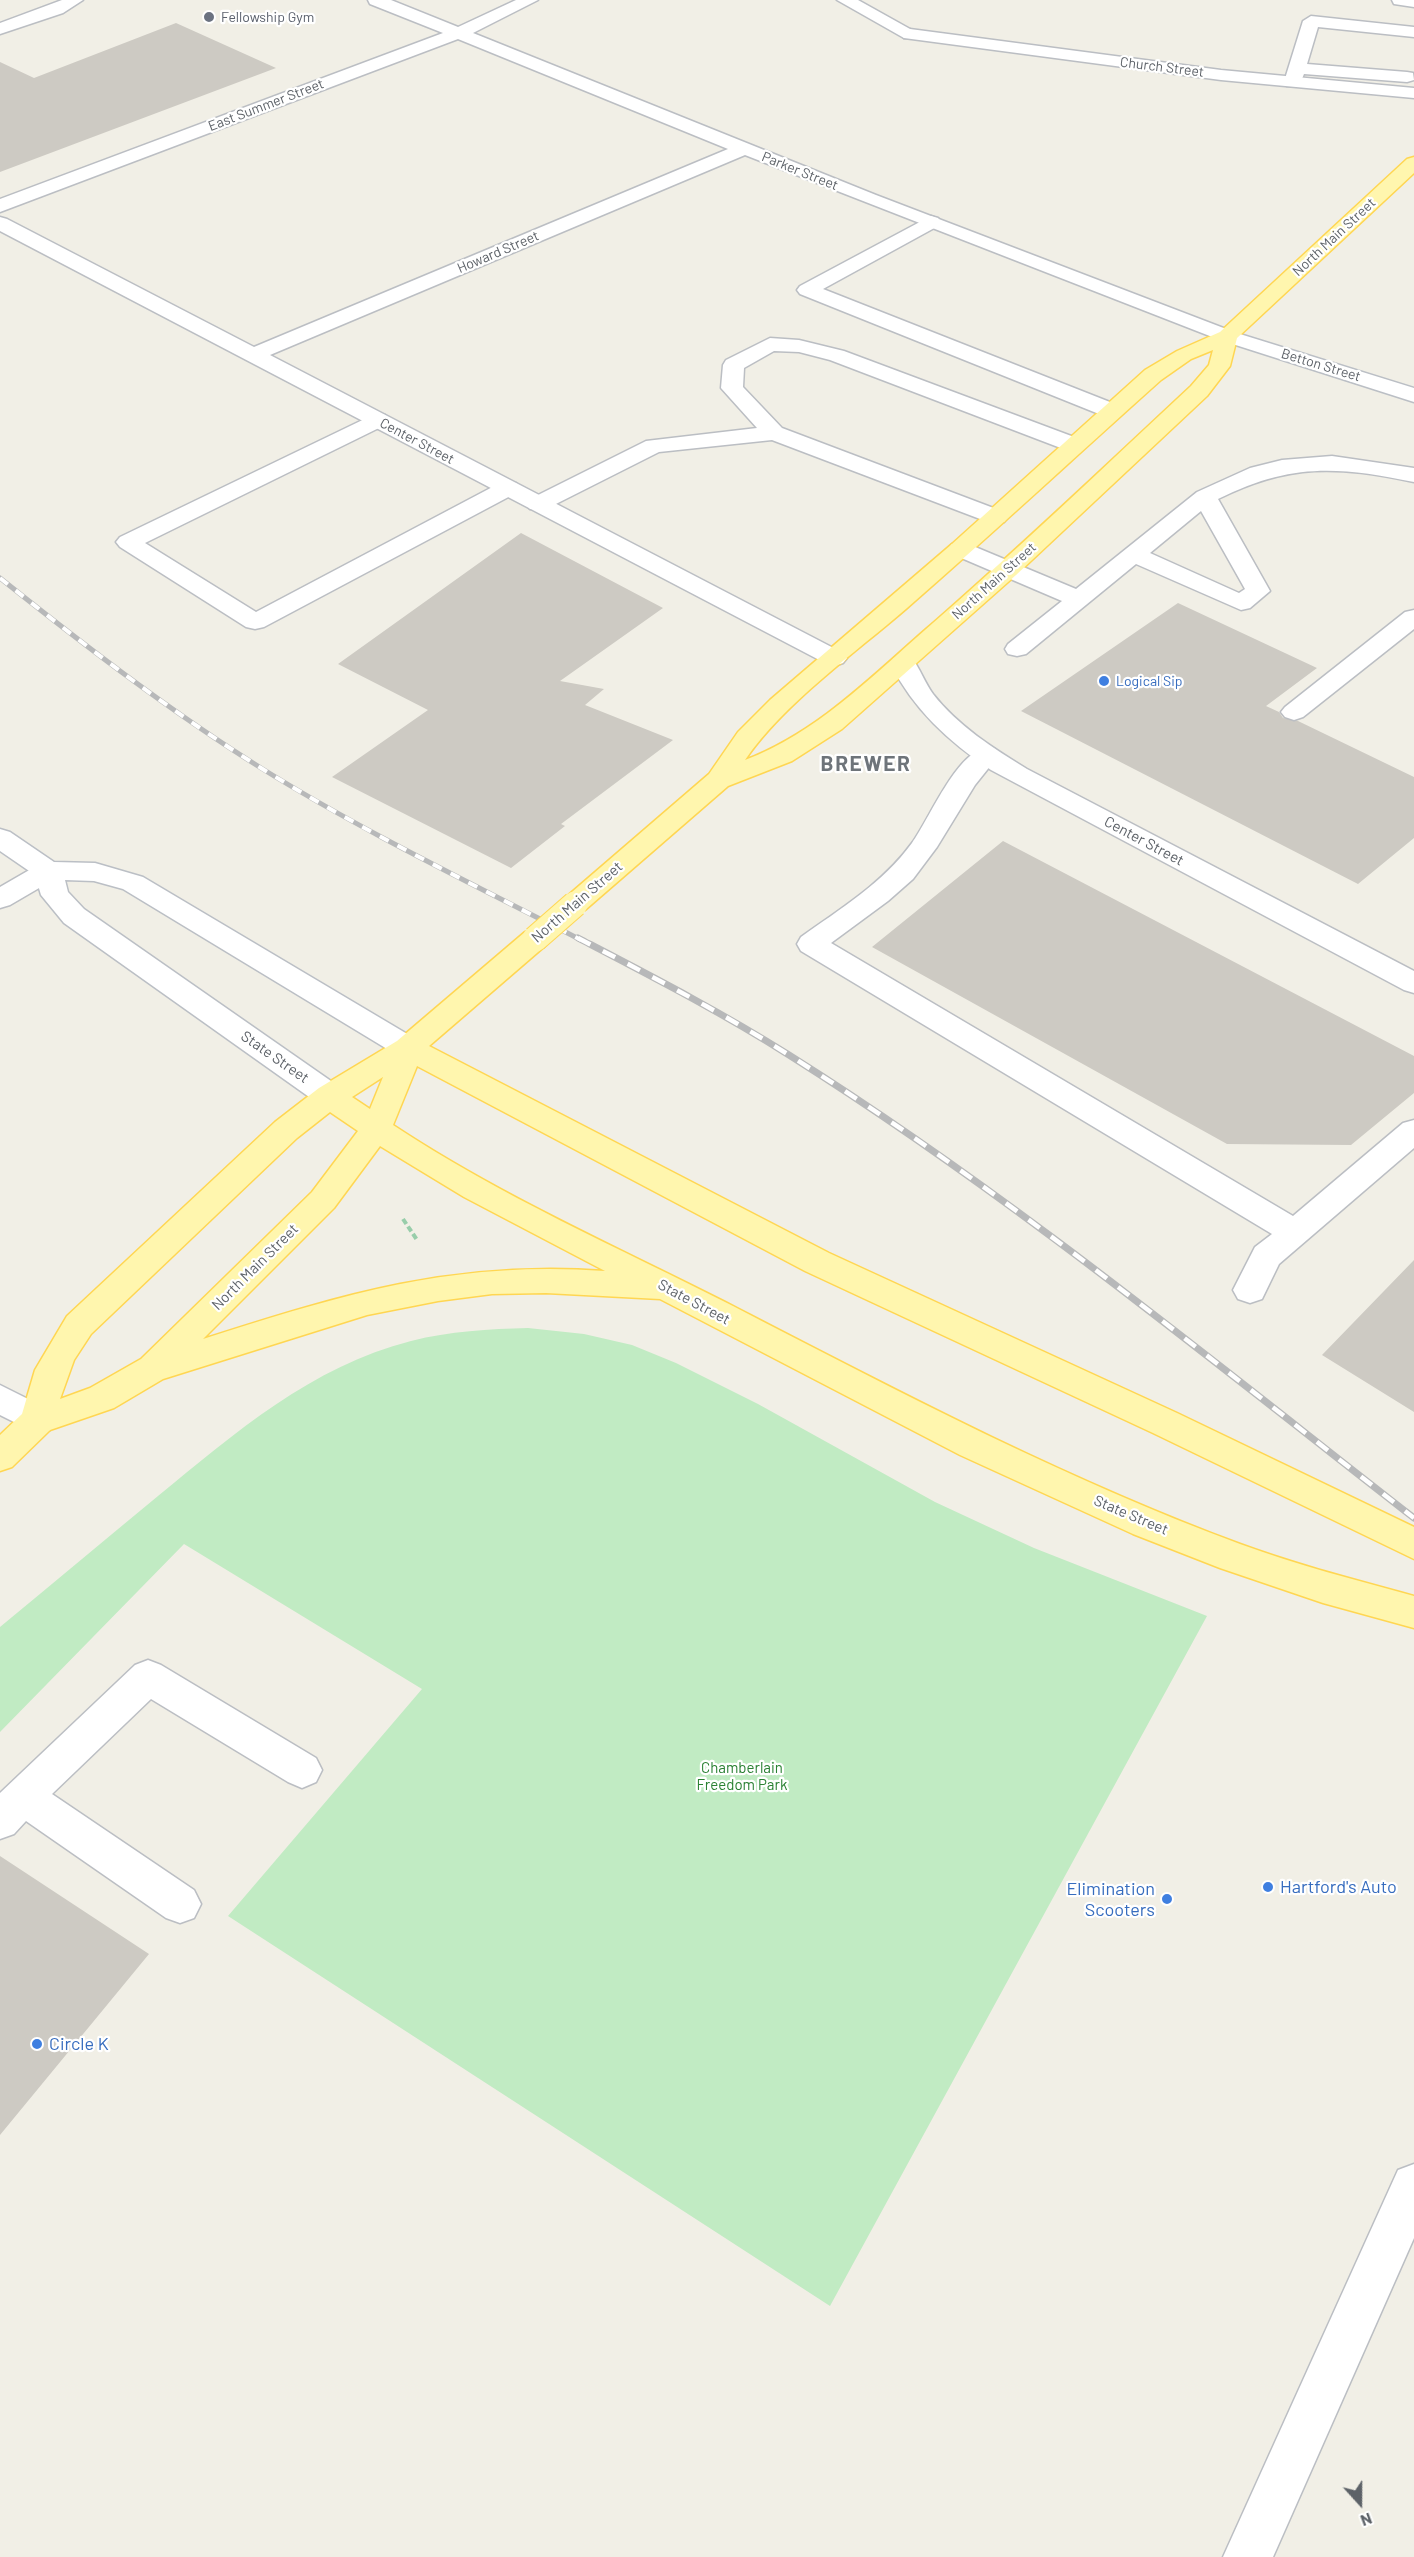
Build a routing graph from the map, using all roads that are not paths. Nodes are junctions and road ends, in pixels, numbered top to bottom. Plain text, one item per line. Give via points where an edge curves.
1 (75, 0) edge
2 (376, 0) edge
3 (530, 0) edge
4 (845, 0) edge
5 (1400, 0) edge
6 (1414, 2) edge
7 (0, 29) edge
8 (1414, 32) edge
9 (459, 33) junction
10 (1295, 75) junction
11 (1409, 81) edge
12 (744, 149) junction
13 (1414, 163) edge
14 (0, 206) edge
15 (931, 222) junction
16 (0, 223) edge
17 (1227, 336) junction
18 (253, 355) junction
19 (1414, 395) edge
20 (1112, 411) junction
21 (377, 420) junction
22 (774, 433) junction
23 (1074, 445) junction
24 (1414, 475) edge
25 (508, 488) junction
26 (1205, 497) junction
27 (538, 504) junction
28 (996, 517) junction
29 (960, 549) junction
30 (1135, 555) junction
31 (1008, 570) junction
32 (1078, 599) junction
33 (1414, 617) edge
34 (1017, 650) dead end
35 (834, 658) junction
36 (903, 663) junction
37 (1294, 712) dead end
38 (986, 755) junction
39 (719, 780) junction
40 (0, 838) edge
41 (48, 871) junction
42 (0, 899) edge
43 (1414, 983) edge
44 (408, 1048) junction
45 (330, 1096) junction
46 (376, 1129) junction
47 (1414, 1131) edge
48 (1293, 1231) junction
49 (672, 1290) junction
50 (1250, 1290) dead end
51 (153, 1368) junction
52 (0, 1399) edge
53 (38, 1420) junction
54 (0, 1457) edge
55 (1414, 1544) edge
56 (1414, 1612) edge
57 (302, 1770) dead end
58 (11, 1809) edge
59 (180, 1904) dead end
60 (1414, 2186) edge
61 (1248, 2557) edge

1 - 7 street
2 - 9 street, Parker Street
3 - 9 street, East Summer Street
4 - 10 street, Church Street via 910,34 1067,56
5 - 6 street
8 - 10 street via 1311,21
9 - 12 street, Parker Street
9 - 14 street, East Summer Street
10 - 11 street, Church Street
12 - 15 street, Parker Street
12 - 18 street, Howard Street
13 - 17 main road, North Main Street
15 - 17 street, Parker Street
15 - 20 street via 807,290
16 - 18 street, Center Street
17 - 19 street, Betton Street
17 - 20 main road, North Main Street via 1167,364
17 - 31 main road, North Main Street via 1219,366 1199,391
18 - 21 street, Center Street
20 - 23 main road, North Main Street
21 - 25 street, Center Street
21 - 25 street via 128,542 255,622
22 - 23 street via 732,388 734,366 770,344 799,346 837,356
22 - 27 street via 654,446
22 - 28 street
23 - 28 main road, North Main Street
24 - 26 street via 1310,462 1269,469
25 - 27 street, Center Street
26 - 30 street
26 - 30 street via 1258,591 1241,603
27 - 35 street, Center Street
28 - 29 main road, North Main Street
29 - 31 street
29 - 35 main road, North Main Street
30 - 32 street
31 - 32 street
31 - 36 main road, North Main Street
32 - 34 street
33 - 37 street
35 - 39 main road, North Main Street via 763,720 731,758
36 - 38 street, Center Street via 914,686 942,720
36 - 39 main road, North Main Street via 809,741
38 - 43 street, Center Street
38 - 48 street via 960,782 926,843 894,882 811,944
39 - 44 main road, North Main Street, bridge
40 - 41 street
41 - 42 street
41 - 44 street via 95,872 133,883
41 - 45 street, State Street via 55,895 74,916
44 - 45 main road, North Main Street
44 - 46 main road, North Main Street
44 - 55 main road via 817,1262 1165,1423
45 - 46 main road, State Street
45 - 53 main road, North Main Street via 243,1168 79,1325 51,1371
46 - 49 main road, State Street via 440,1169
46 - 51 main road, North Main Street via 322,1200
47 - 48 street
48 - 50 street via 1267,1256
49 - 51 main road via 567,1281 474,1283 437,1288 341,1311
49 - 56 main road, State Street via 913,1415 1149,1524 1267,1569
51 - 53 main road, North Main Street via 102,1398
52 - 53 street
53 - 54 main road, North Main Street
57 - 58 street via 148,1677
58 - 59 street
60 - 61 street

